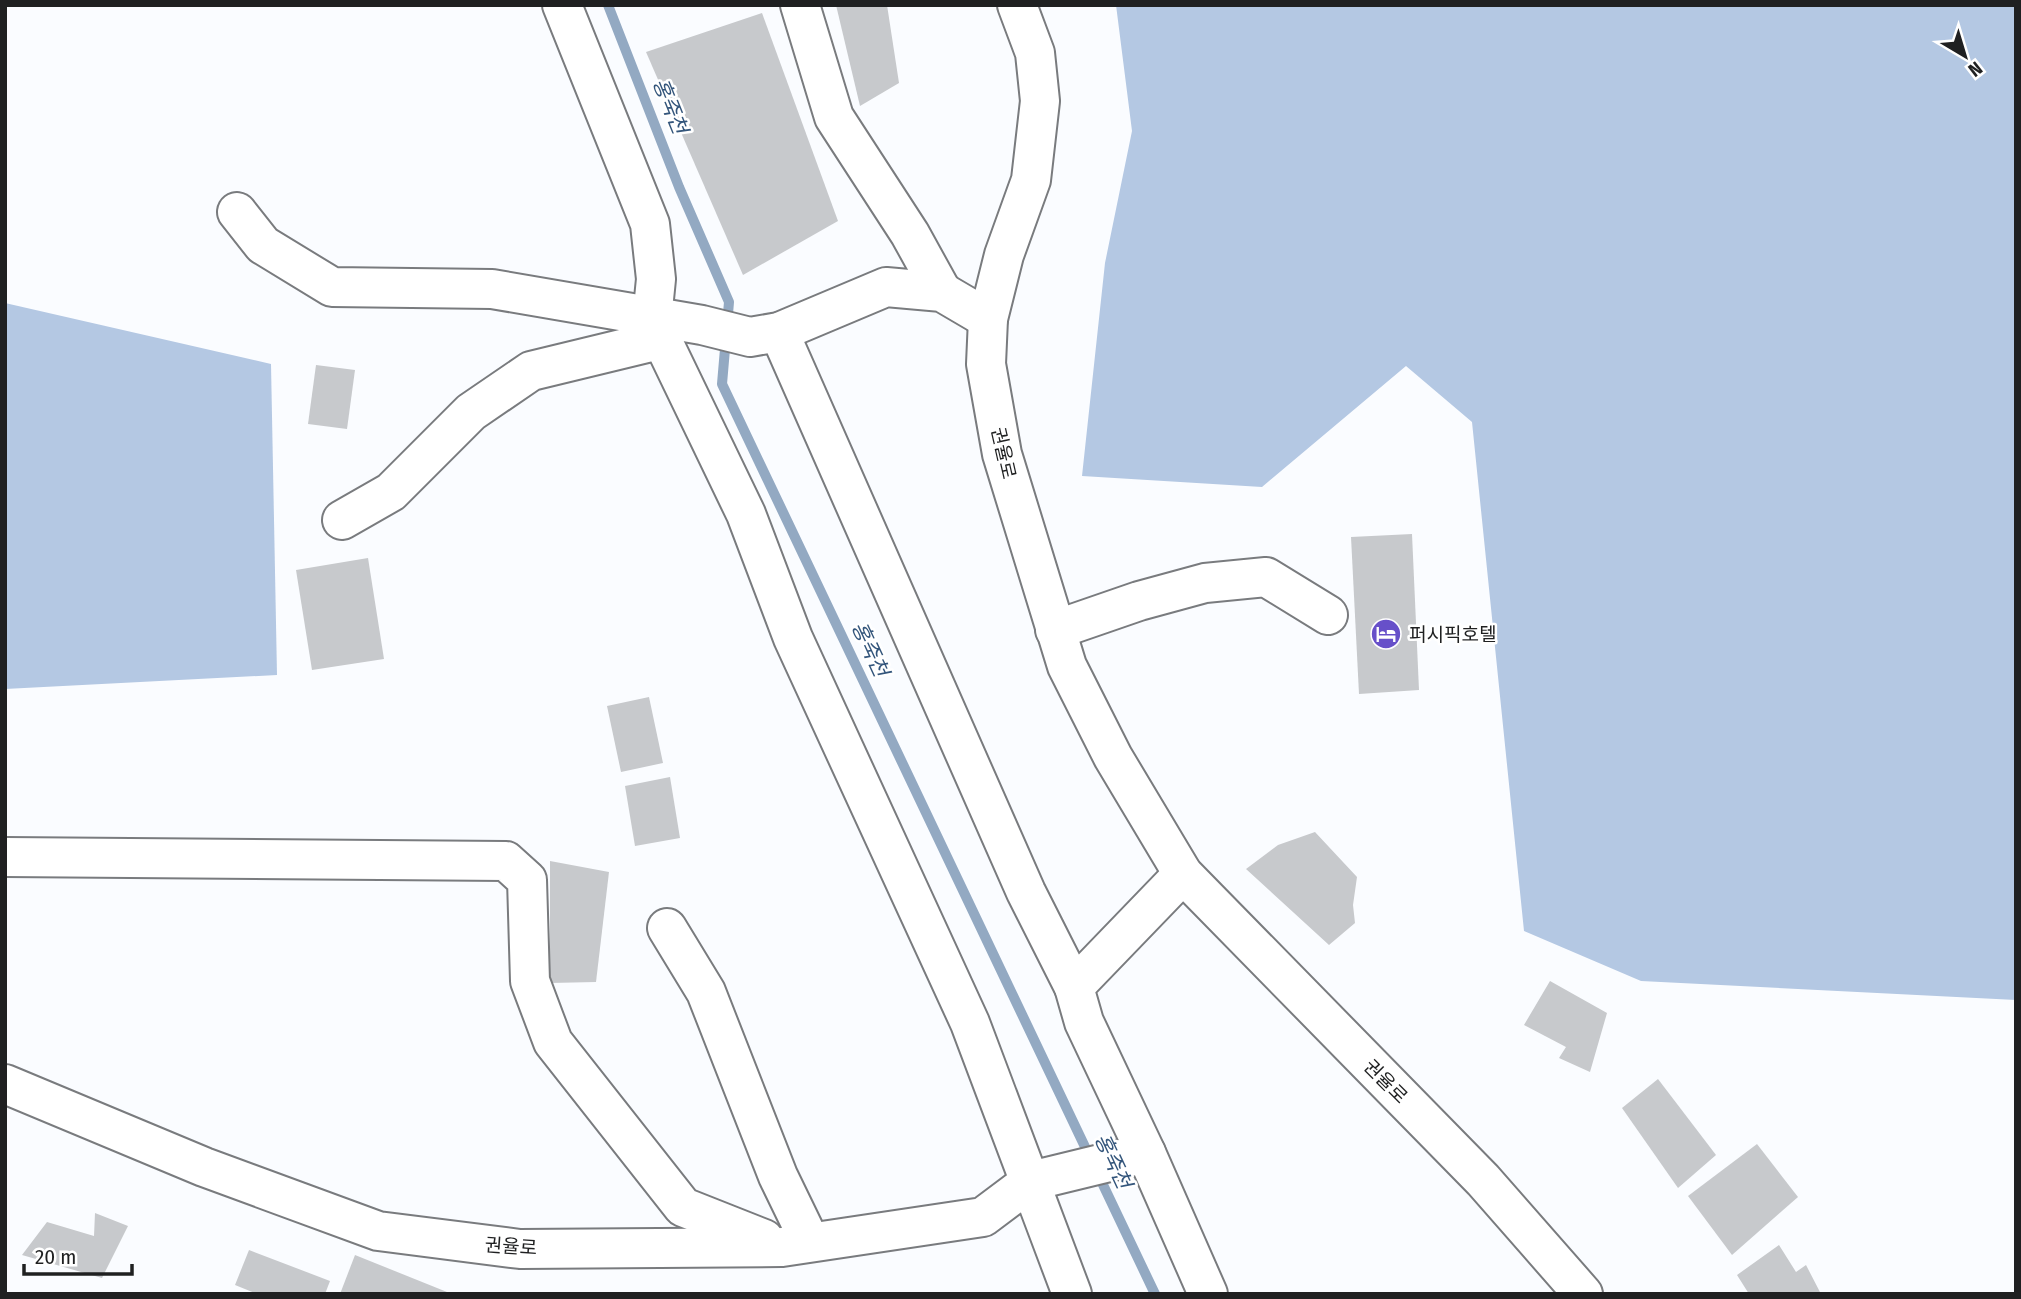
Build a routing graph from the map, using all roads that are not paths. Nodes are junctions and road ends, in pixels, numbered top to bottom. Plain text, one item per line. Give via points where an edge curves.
1 (562, 5) edge
2 (800, 5) edge
3 (1017, 5) edge
4 (237, 212) dead end
5 (942, 292) junction
6 (988, 319) junction
7 (658, 329) junction
8 (765, 334) junction
9 (342, 520) dead end
10 (1328, 615) dead end
11 (1055, 630) junction
12 (5, 857) edge
13 (1183, 874) junction
14 (667, 928) dead end
15 (1074, 987) junction
16 (5, 1084) edge
17 (1146, 1153) junction
18 (1031, 1181) junction
19 (796, 1244) junction
20 (1072, 1294) edge
21 (1208, 1294) edge
22 (1583, 1294) edge

1 - 7 street via 650,224
2 - 5 street via 834,117
3 - 6 street, 권율로 via 1035,53 1041,101 1031,180 1004,255
4 - 7 street via 263,245 332,287 492,289
5 - 6 street
5 - 8 street via 886,287
6 - 11 street, 권율로 via 986,364 1002,454
7 - 8 street via 702,325
7 - 9 street via 531,371 471,412 391,492
7 - 18 street via 746,514 793,638 970,1023
8 - 15 street
10 - 11 street via 1266,577 1205,583
11 - 13 street, 권율로 via 1067,666 1113,757
12 - 19 street via 506,862 527,880 530,981 553,1042 684,1207
13 - 15 street
13 - 22 street, 권율로 via 1483,1180
14 - 19 street via 706,992 778,1176
15 - 17 street via 1084,1021
16 - 19 street, 권율로 via 204,1167 378,1231 520,1249
17 - 18 street
17 - 21 street
18 - 19 street, 권율로 via 983,1217
18 - 20 street

